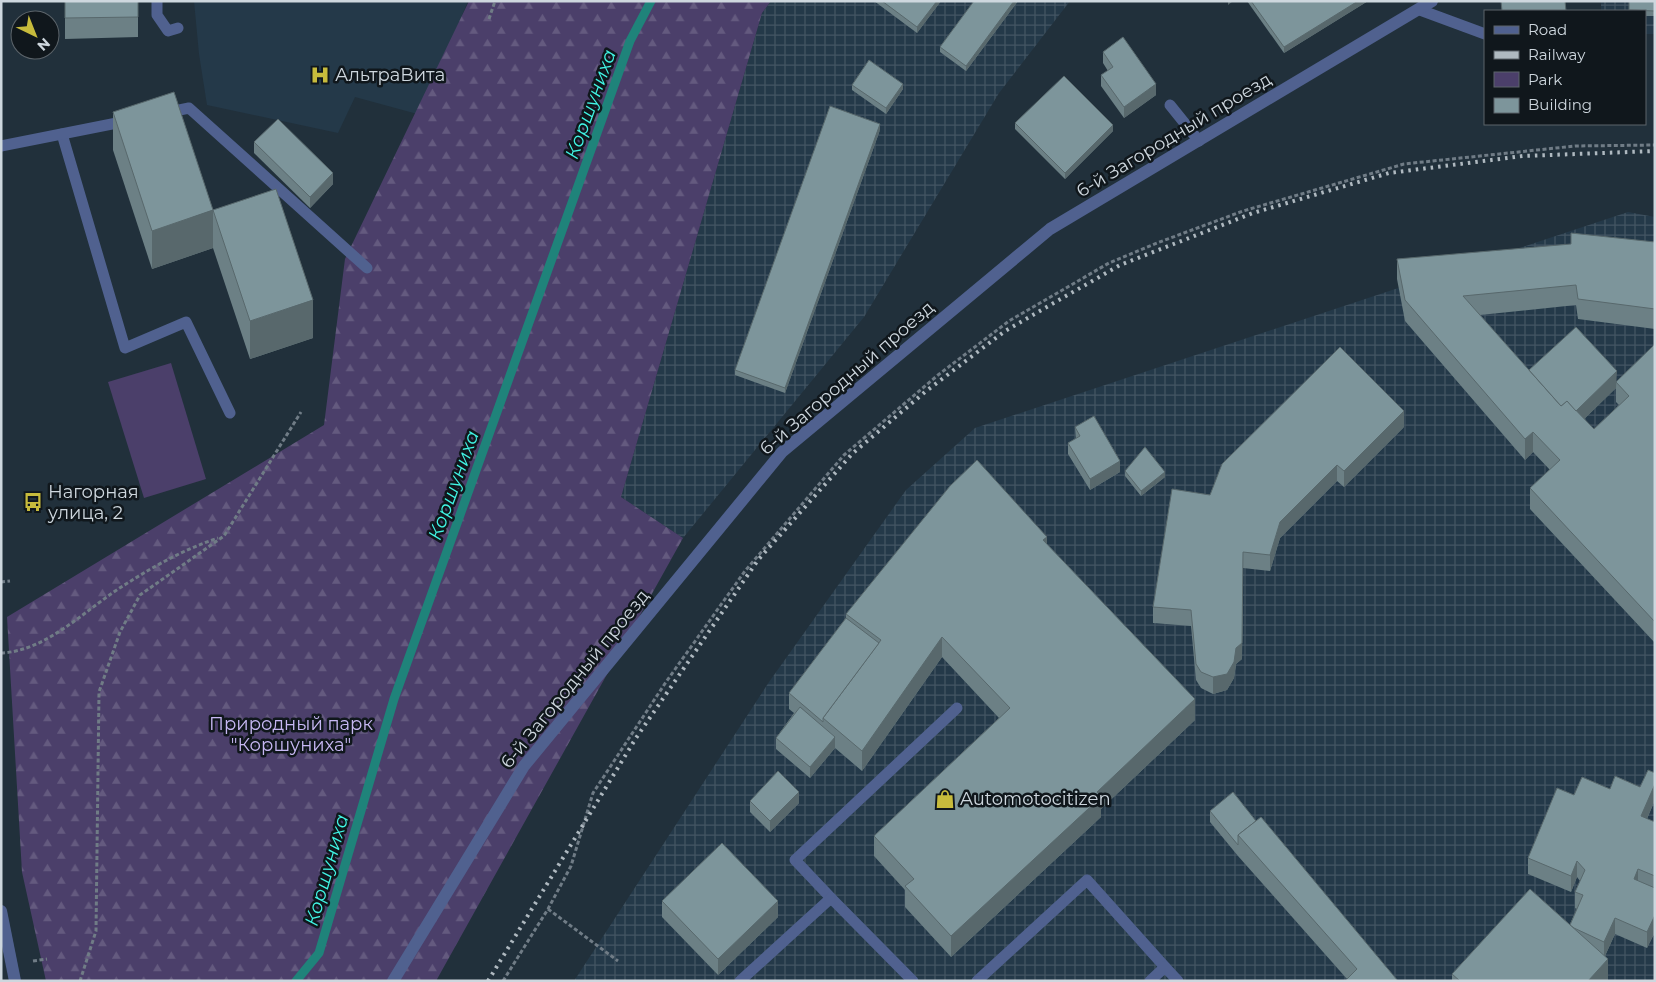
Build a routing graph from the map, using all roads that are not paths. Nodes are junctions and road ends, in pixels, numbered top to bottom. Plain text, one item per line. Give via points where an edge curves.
1 (157, 1) edge
2 (1432, 1) edge
3 (1420, 10) junction
4 (178, 28) dead end
5 (1484, 34) edge
6 (1170, 105) dead end
7 (62, 134) junction
8 (1199, 141) junction
9 (1, 146) edge
10 (367, 268) dead end
11 (230, 413) dead end
12 (956, 708) dead end
13 (831, 898) junction
14 (1, 911) edge
15 (1165, 967) junction
16 (15, 981) edge
17 (393, 981) edge
18 (740, 981) edge
19 (913, 981) edge
20 (977, 981) edge
21 (1150, 981) edge
22 (1178, 981) edge

1 - 4 lane via 157,15 168,31
2 - 3 street, 6-й Загородный проезд
3 - 5 lane
3 - 8 street, 6-й Загородный проезд
6 - 8 lane
7 - 9 lane
7 - 10 lane via 189,108
7 - 11 lane via 125,348 186,322
8 - 17 street, 6-й Загородный проезд via 1050,229 782,452 524,766
12 - 13 lane via 795,860
13 - 18 lane
13 - 19 lane
14 - 16 street
15 - 20 lane via 1087,880
15 - 21 lane
15 - 22 lane

